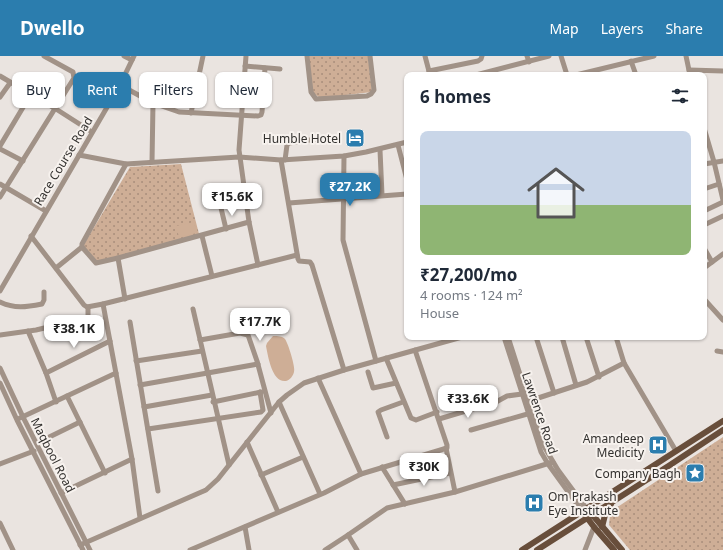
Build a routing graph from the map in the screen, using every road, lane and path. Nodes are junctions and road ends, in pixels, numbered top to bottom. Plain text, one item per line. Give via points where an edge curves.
1 (44, 56) edge
2 (124, 56) edge
3 (203, 56) edge
4 (246, 56) edge
5 (307, 56) edge
6 (370, 56) edge
7 (422, 56) edge
8 (425, 56) edge
9 (482, 56) edge
10 (527, 56) edge
11 (549, 56) edge
12 (561, 56) edge
13 (654, 56) edge
14 (686, 56) edge
15 (133, 58) edge
16 (631, 61) junction
17 (529, 62) junction
18 (245, 66) junction
19 (265, 68) junction
20 (280, 69) dead end
21 (723, 71) edge
22 (126, 72) edge
23 (428, 72) edge
24 (429, 72) edge
25 (437, 72) edge
26 (488, 72) edge
27 (566, 72) edge
28 (588, 72) edge
29 (635, 72) edge
30 (690, 72) edge
31 (706, 72) edge
32 (0, 76) edge
33 (10, 82) joint
34 (0, 97) edge
35 (23, 108) edge
36 (106, 108) edge
37 (153, 108) edge
38 (167, 108) edge
39 (56, 109) junction
40 (191, 113) junction
41 (241, 115) junction
42 (92, 132) junction
43 (324, 138) dead end
44 (707, 142) edge
45 (404, 143) edge
46 (398, 145) junction
47 (0, 147) edge
48 (380, 150) junction
49 (79, 154) junction
50 (344, 156) junction
51 (239, 157) junction
52 (283, 160) junction
53 (22, 161) junction
54 (723, 161) edge
55 (152, 162) junction
56 (714, 162) junction
57 (707, 163) edge
58 (126, 164) junction
59 (404, 168) edge
60 (0, 184) edge
61 (719, 184) junction
62 (6, 187) junction
63 (707, 188) edge
64 (404, 194) edge
65 (382, 195) junction
66 (0, 197) edge
67 (343, 199) junction
68 (723, 201) edge
69 (289, 203) junction
70 (221, 208) dead end
71 (707, 209) edge
72 (46, 211) junction
73 (723, 216) edge
74 (250, 222) junction
75 (707, 223) edge
76 (226, 230) junction
77 (31, 236) junction
78 (202, 236) junction
79 (82, 247) junction
80 (707, 253) edge
81 (723, 254) edge
82 (297, 255) junction
83 (118, 258) junction
84 (712, 262) junction
85 (258, 265) junction
86 (707, 266) edge
87 (56, 268) junction
88 (8, 276) junction
89 (212, 276) junction
90 (0, 286) edge
91 (0, 291) edge
92 (44, 292) dead end
93 (125, 299) junction
94 (0, 302) edge
95 (707, 302) edge
96 (103, 304) junction
97 (88, 307) junction
98 (193, 309) dead end
99 (723, 320) edge
100 (130, 322) dead end
101 (28, 331) junction
102 (0, 335) edge
103 (200, 340) junction
104 (451, 340) edge
105 (505, 340) edge
106 (509, 340) edge
107 (537, 340) edge
108 (563, 340) edge
109 (587, 340) edge
110 (617, 340) edge
111 (110, 341) junction
112 (415, 350) junction
113 (202, 351) junction
114 (717, 351) dead end
115 (723, 352) edge
116 (386, 358) junction
117 (136, 361) junction
118 (376, 361) junction
119 (624, 363) junction
120 (258, 364) junction
121 (0, 368) edge
122 (344, 370) junction
123 (46, 372) junction
124 (368, 372) dead end
125 (116, 373) junction
126 (207, 373) junction
127 (599, 377) junction
128 (318, 378) junction
129 (0, 383) edge
130 (396, 384) junction
131 (140, 385) junction
132 (576, 385) junction
133 (262, 392) junction
134 (554, 393) junction
135 (522, 394) junction
136 (212, 395) junction
137 (67, 396) junction
138 (529, 401) junction
139 (56, 402) junction
140 (213, 402) junction
141 (279, 402) junction
142 (403, 402) junction
143 (144, 407) junction
144 (437, 412) junction
145 (271, 413) junction
146 (530, 413) junction
147 (23, 417) junction
148 (218, 418) junction
149 (439, 419) junction
150 (17, 420) junction
151 (723, 420) edge
152 (80, 422) junction
153 (148, 429) junction
154 (471, 430) dead end
155 (723, 430) edge
156 (387, 437) dead end
157 (247, 442) junction
158 (37, 443) junction
159 (446, 448) junction
160 (34, 450) junction
161 (676, 451) junction
162 (303, 457) junction
163 (132, 459) junction
164 (550, 463) junction
165 (0, 464) edge
166 (229, 465) junction
167 (382, 467) junction
168 (450, 472) junction
169 (105, 473) junction
170 (361, 474) junction
171 (261, 475) junction
172 (393, 485) junction
173 (158, 491) dead end
174 (455, 492) junction
175 (61, 493) junction
176 (320, 494) junction
177 (612, 502) junction
178 (405, 504) junction
179 (584, 509) junction
180 (278, 512) junction
181 (590, 517) junction
182 (140, 518) junction
183 (0, 524) edge
184 (245, 527) junction
185 (594, 527) junction
186 (602, 527) junction
187 (348, 535) junction
188 (86, 542) junction
189 (80, 545) junction
190 (13, 550) edge
191 (83, 550) edge
192 (90, 550) edge
193 (190, 550) edge
194 (249, 550) edge
195 (325, 550) edge
196 (357, 550) edge
197 (522, 550) edge
198 (537, 550) edge
199 (585, 550) edge
200 (614, 550) edge
201 (622, 550) edge

1 - 39 street via 73,72 75,76
2 - 15 street
3 - 40 street
4 - 18 street
5 - 6 street via 310,92 316,99 371,94 374,90
7 - 23 street
8 - 24 street
9 - 25 street via 478,61
10 - 17 street
11 - 17 street
12 - 27 street
13 - 16 street
14 - 30 street
15 - 22 street, Race Course Road
16 - 28 street
16 - 29 street
17 - 26 street
18 - 19 street
18 - 41 street
19 - 20 street
19 - 41 street via 261,115
21 - 31 street
32 - 33 street
33 - 34 street
35 - 47 street
36 - 42 street, Race Course Road
37 - 55 street
38 - 40 street
39 - 42 street
39 - 53 street
40 - 41 street
41 - 51 street
42 - 49 street, Race Course Road
43 - 52 street via 289,143
44 - 56 street
45 - 46 street
46 - 48 street
46 - 59 street
47 - 53 street
48 - 50 street
48 - 65 street
49 - 58 street
49 - 72 street, Race Course Road
50 - 52 street
50 - 67 street
51 - 52 street
51 - 55 street
51 - 74 street
52 - 69 street
53 - 62 street
54 - 56 street
55 - 58 street
56 - 57 street
56 - 61 street
58 - 79 street
60 - 62 street
61 - 63 street
61 - 68 street
62 - 66 street
62 - 72 street
64 - 65 street
65 - 67 street
67 - 69 street
67 - 118 street via 344,247
68 - 71 street
69 - 82 street
70 - 76 street
72 - 77 street, Race Course Road
73 - 75 street
74 - 76 street
74 - 85 street
76 - 78 street
77 - 87 street
77 - 88 street, Race Course Road
78 - 83 street
78 - 89 street
79 - 83 street via 97,263
79 - 87 street
80 - 84 street
81 - 84 street
82 - 85 street
82 - 122 street via 299,261 310,262 312,265
83 - 93 street
84 - 86 street
85 - 89 street
87 - 97 street
88 - 90 street, Race Course Road
88 - 91 street, Race Course Road
89 - 93 street
92 - 94 street via 42,304 12,307
93 - 96 street
95 - 99 street
96 - 97 street
96 - 111 street
97 - 101 street via 86,318
98 - 103 street
100 - 117 street
101 - 102 street
101 - 123 street
103 - 113 street
103 - 120 street via 246,334 249,336
104 - 112 street
105 - 135 street, Lawrence Road
106 - 138 street, Lawrence Road
107 - 134 street
108 - 132 street
109 - 127 street
110 - 119 street
111 - 123 street
111 - 125 street
112 - 116 street
112 - 144 street
113 - 117 street
113 - 126 street
114 - 115 street
116 - 118 street
116 - 130 street
117 - 131 street
118 - 122 street
119 - 127 street
119 - 161 street
120 - 126 street
120 - 133 street
121 - 147 street, Maqbool Road
122 - 128 street
123 - 139 street
124 - 130 street via 374,389
125 - 137 street
125 - 163 street
126 - 131 street
126 - 136 street
127 - 132 street
128 - 141 street via 304,383
128 - 170 street
129 - 150 street, Maqbool Road
130 - 142 street
131 - 143 street
132 - 134 street
133 - 140 street
133 - 145 street
133 - 148 street via 261,412
134 - 138 street
135 - 146 street, Lawrence Road
135 - 149 street
136 - 140 street
136 - 143 street
137 - 139 street
137 - 152 street
138 - 146 street, Lawrence Road
139 - 147 street
140 - 148 street
141 - 145 street
141 - 162 street
142 - 144 street via 414,420
142 - 156 street via 378,412
143 - 153 street
144 - 149 street
145 - 157 street
146 - 154 street
146 - 164 street, Lawrence Road via 539,446
147 - 150 street
147 - 158 street, Maqbool Road
148 - 153 street
148 - 166 street
149 - 159 street
150 - 160 street, Maqbool Road
151 - 161 main road
152 - 158 street
152 - 169 street
153 - 173 street
155 - 177 main road
157 - 166 street
157 - 171 street
158 - 175 street, Maqbool Road
159 - 167 street
159 - 168 street
160 - 165 street
160 - 189 street, Maqbool Road
161 - 179 main road
162 - 171 street
162 - 176 street
163 - 169 street
163 - 182 street
164 - 174 street
164 - 179 street, Lawrence Road
166 - 182 street via 206,490
167 - 170 street
167 - 172 street
168 - 172 street
168 - 174 street
169 - 175 street
170 - 176 street
171 - 180 street
172 - 178 street
174 - 178 street
175 - 188 street, Maqbool Road
176 - 180 street
177 - 181 main road
177 - 186 main road
178 - 187 street via 387,508
179 - 181 main road
179 - 197 main road
180 - 184 street
181 - 185 main road
181 - 186 main road
181 - 198 main road
182 - 188 street
183 - 190 street
184 - 193 street
184 - 194 street
185 - 199 street
185 - 200 main road
186 - 201 main road
187 - 195 street
187 - 196 street
188 - 189 street
188 - 192 street, Maqbool Road
189 - 191 street, Maqbool Road

